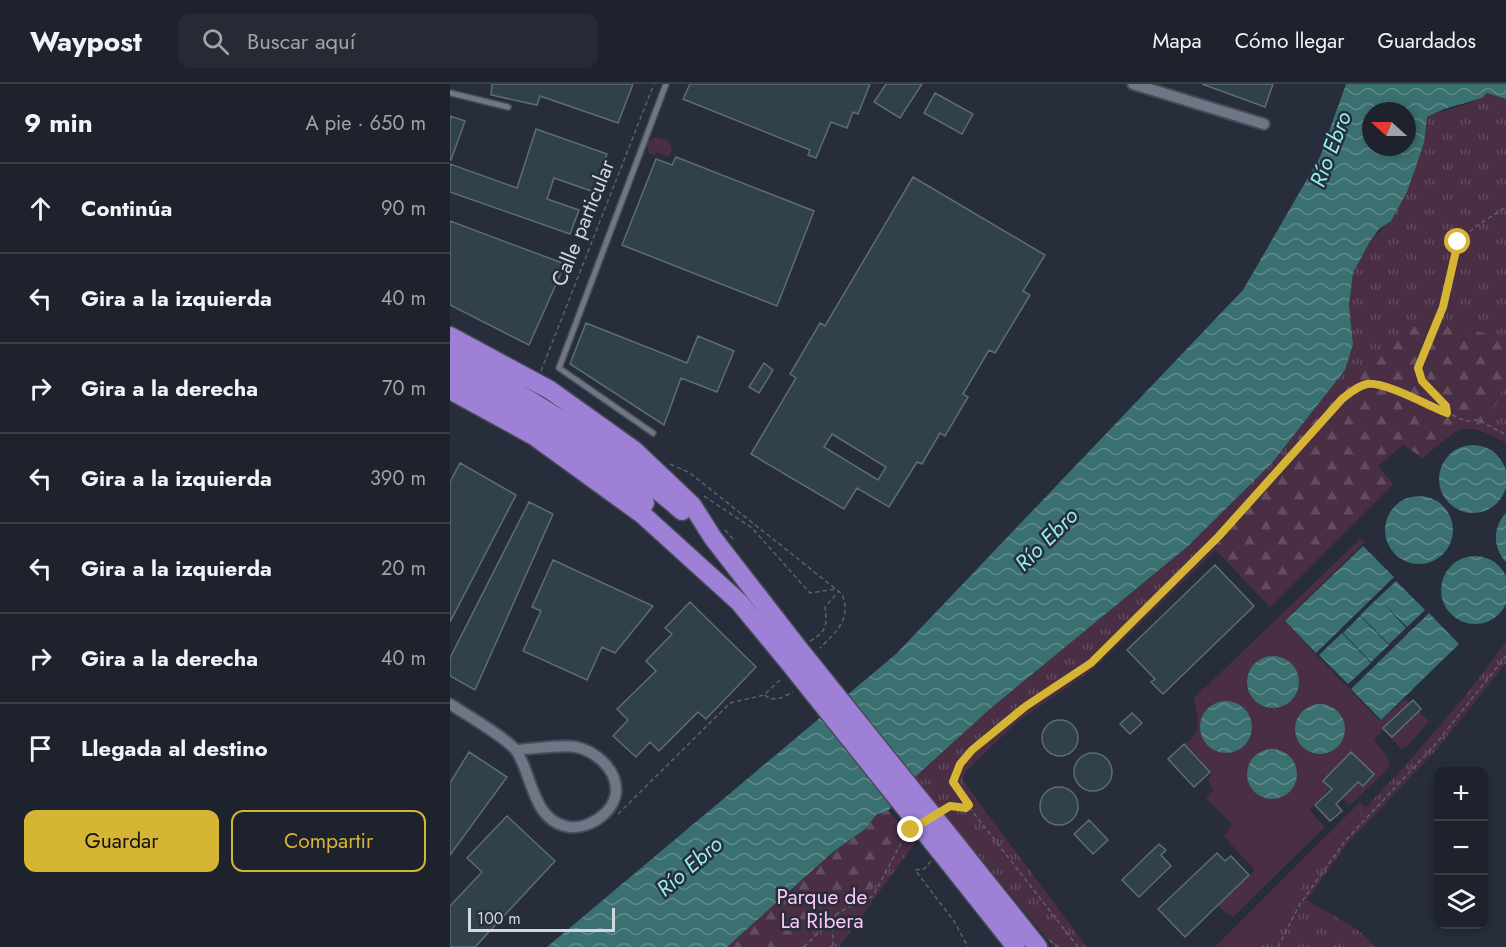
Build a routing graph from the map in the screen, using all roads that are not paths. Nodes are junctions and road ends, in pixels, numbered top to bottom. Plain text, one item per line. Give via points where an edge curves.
1 (666, 84) edge
2 (1133, 84) edge
3 (450, 93) edge
4 (507, 107) dead end
5 (1264, 124) dead end
6 (450, 330) edge
7 (450, 336) edge
8 (473, 347) junction
9 (450, 354) edge
10 (450, 373) edge
11 (450, 390) edge
12 (653, 432) dead end
13 (583, 442) junction
14 (713, 538) junction
15 (717, 580) junction
16 (794, 657) junction
17 (450, 704) edge
18 (516, 750) junction
19 (946, 855) junction
20 (1016, 947) edge
21 (1038, 947) edge

1 - 12 lane via 559,368
2 - 5 street
3 - 4 lane
6 - 8 highway
7 - 8 highway
8 - 14 highway via 550,390 613,432 692,506
9 - 13 highway via 539,404
10 - 13 highway
11 - 15 highway via 534,436 573,463 643,515
13 - 14 highway via 646,480
13 - 15 highway via 683,537
14 - 16 highway
15 - 16 highway
16 - 19 highway, bridge
16 - 19 highway, bridge via 807,684
17 - 18 street
18 - 18 street via 544,812 558,822 564,826 583,826 607,812 616,791 611,773 599,756 575,747
19 - 20 highway
19 - 21 highway

